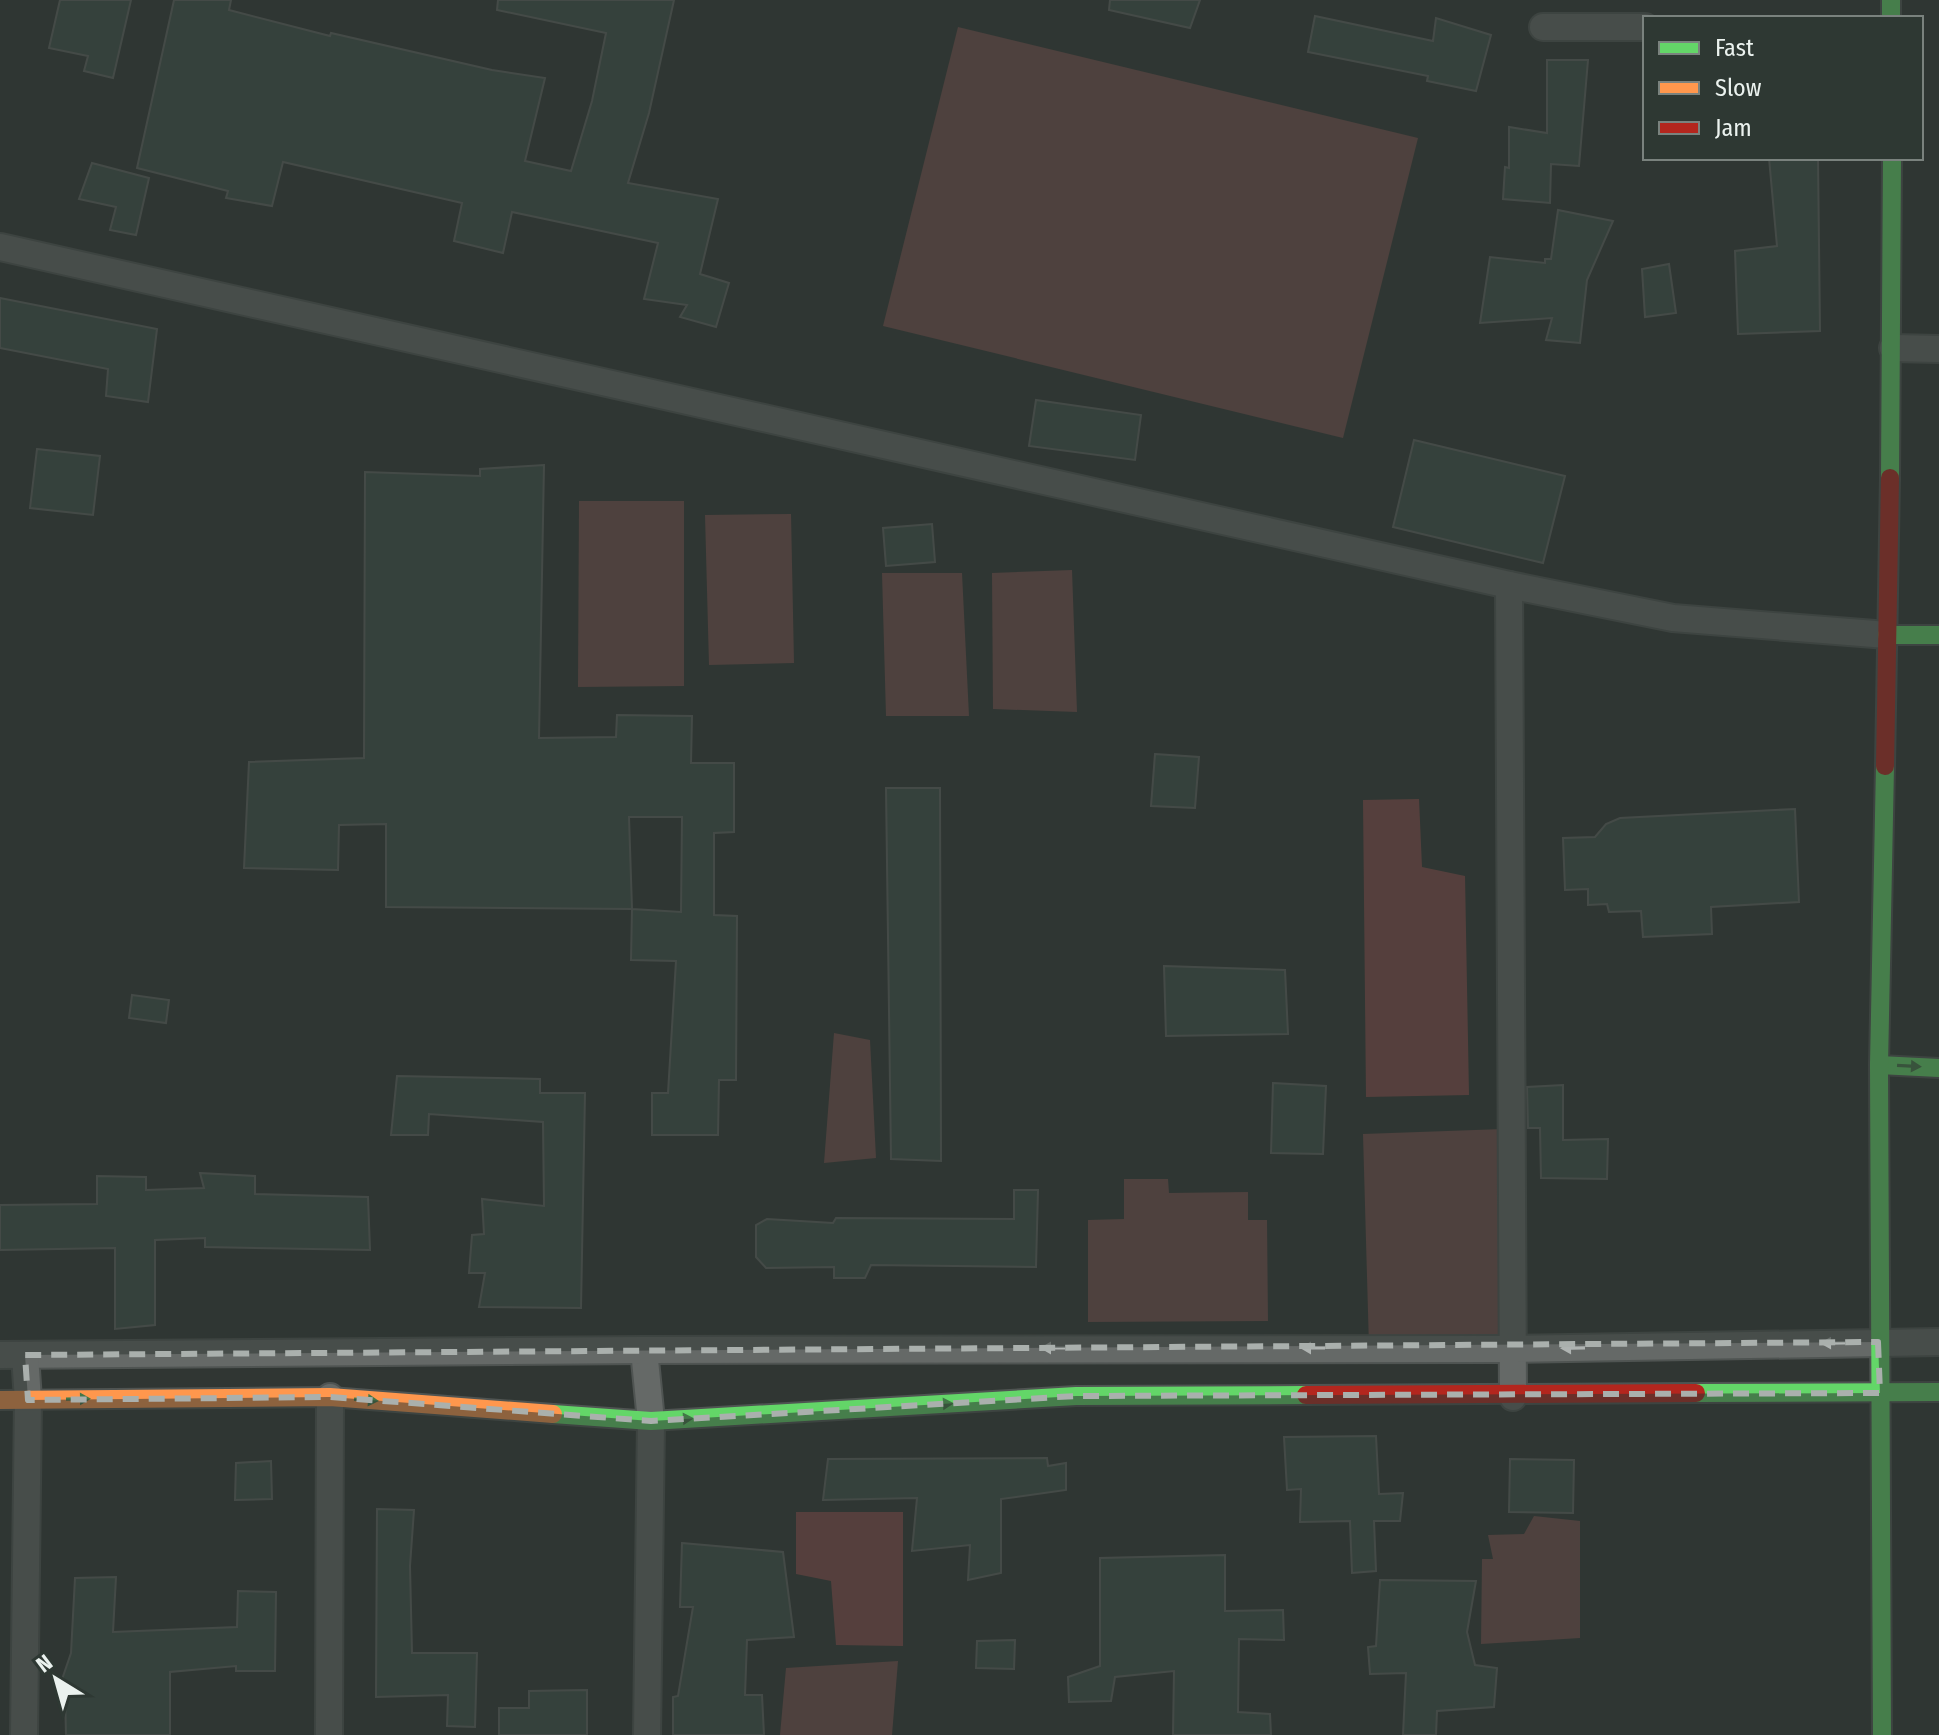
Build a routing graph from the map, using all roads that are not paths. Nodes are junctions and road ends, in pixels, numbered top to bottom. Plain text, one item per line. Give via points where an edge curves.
1 (1543, 27) dead end
2 (1643, 27) edge
3 (1892, 160) edge
4 (0, 247) edge
5 (1893, 348) junction
6 (1939, 349) edge
7 (1509, 585) junction
8 (1887, 635) junction
9 (1939, 635) edge
10 (1879, 1065) junction
11 (1939, 1068) edge
12 (1878, 1342) junction
13 (1939, 1342) edge
14 (1514, 1349) junction
15 (644, 1350) junction
16 (12, 1355) edge
17 (1939, 1392) edge
18 (1880, 1393) junction
19 (330, 1397) junction
20 (1513, 1397) junction
21 (0, 1400) edge
22 (28, 1400) junction
23 (651, 1421) junction
24 (24, 1735) edge
25 (329, 1735) edge
26 (647, 1735) edge
27 (1882, 1735) edge

1 - 2 street
3 - 5 street
4 - 7 street
5 - 6 street
5 - 8 street
7 - 8 street via 1673,618
7 - 14 street
8 - 9 street
8 - 10 street
10 -> 11 street
10 - 12 street
12 - 13 street
12 -> 14 street
12 - 18 street
14 -> 15 street
14 - 20 street
15 - 16 street
15 - 23 street
16 - 22 street
17 - 18 street
18 - 20 street
18 - 27 street
22 -> 19 street
19 -> 23 street
19 - 25 street
23 -> 20 street via 1076,1396
21 - 22 street
22 - 24 street
23 - 26 street

